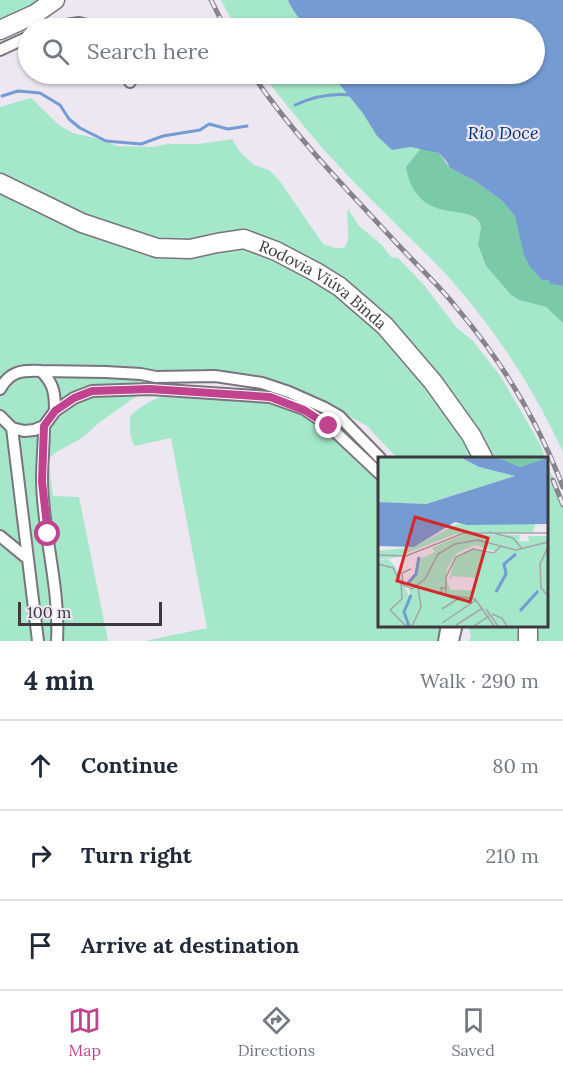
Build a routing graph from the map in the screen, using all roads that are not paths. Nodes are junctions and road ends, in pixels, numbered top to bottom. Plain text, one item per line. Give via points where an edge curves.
1 (55, 0) edge
2 (26, 18) edge
3 (18, 22) edge
4 (0, 30) edge
5 (18, 42) edge
6 (0, 50) edge
7 (0, 183) edge
8 (41, 371) junction
9 (182, 375) junction
10 (0, 389) edge
11 (183, 390) junction
12 (55, 411) junction
13 (0, 416) edge
14 (44, 426) junction
15 (12, 428) junction
16 (379, 457) edge
17 (482, 457) edge
18 (378, 472) edge
19 (0, 536) edge
20 (28, 560) junction
21 (447, 626) edge
22 (457, 626) edge
23 (38, 641) edge
24 (57, 641) edge
25 (444, 641) edge
26 (453, 641) edge

1 - 2 main road
3 - 4 main road
5 - 6 street
7 - 17 main road, Rodovia Viúva Binda via 82,223 157,248 190,249 244,239 316,272 385,326 433,382
8 - 9 street
8 - 10 street via 24,370 6,378
8 - 12 street via 55,392
9 - 11 street
9 - 16 street via 262,383 289,392 339,416
11 - 12 street via 92,391
11 - 18 street via 270,397 304,410 329,426
12 - 14 street
13 - 15 street
14 - 15 street via 24,431
14 - 24 street via 42,482 55,582
15 - 20 street
19 - 20 street
20 - 23 street
21 - 25 street
22 - 26 street

